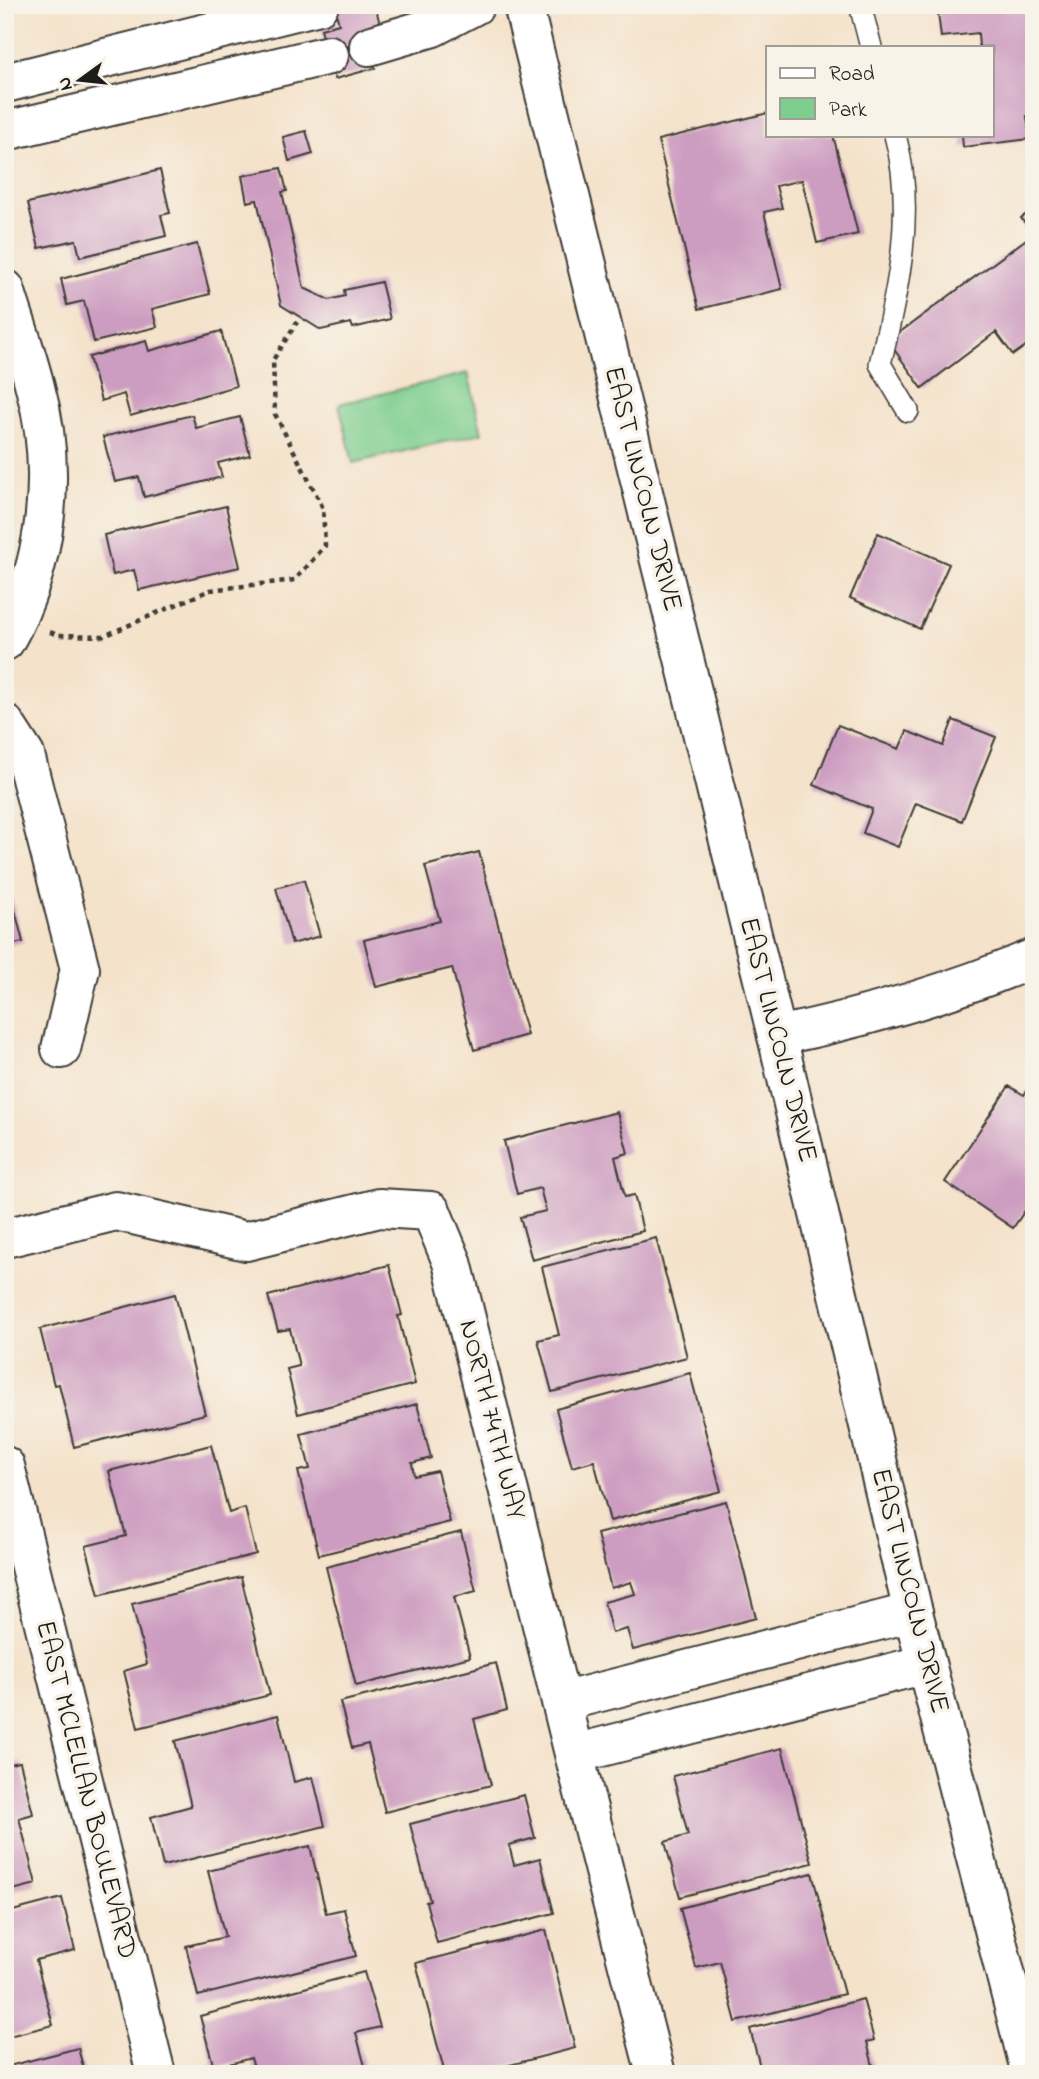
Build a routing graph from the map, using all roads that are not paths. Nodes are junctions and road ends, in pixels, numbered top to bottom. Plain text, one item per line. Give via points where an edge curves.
1 (319, 5) edge
2 (475, 5) edge
3 (523, 5) edge
4 (860, 5) edge
5 (226, 17) edge
6 (369, 46) dead end
7 (872, 46) edge
8 (329, 55) dead end
9 (240, 74) junction
10 (5, 83) edge
11 (5, 131) edge
12 (895, 136) edge
13 (5, 289) edge
14 (908, 411) dead end
15 (11, 629) edge
16 (5, 724) edge
17 (1034, 958) edge
18 (777, 1036) junction
19 (61, 1049) dead end
20 (5, 1238) edge
21 (5, 1466) edge
22 (913, 1612) junction
23 (926, 1664) junction
24 (561, 1702) junction
25 (574, 1754) junction
26 (156, 2074) edge
27 (656, 2074) edge
28 (1031, 2074) edge

1 - 5 street
2 - 6 street via 433,27
3 - 18 street, EAST LINCOLN DRIVE
4 - 7 lane
5 - 9 street
5 - 10 street
8 - 9 street
9 - 11 street
12 - 14 lane via 902,159 905,218 898,289 880,364
13 - 15 street via 36,388 47,472 44,532 31,583
16 - 19 street via 25,755 80,969
17 - 18 street via 934,995
18 - 22 street, EAST LINCOLN DRIVE
20 - 24 street, NORTH 74TH WAY via 116,1211 246,1241 379,1208 431,1211 452,1262
21 - 26 street, EAST MCLELLAN BOULEVARD
22 - 23 street, EAST LINCOLN DRIVE
22 - 24 street
23 - 25 street
23 - 28 street, EAST LINCOLN DRIVE
24 - 25 street
25 - 27 street

